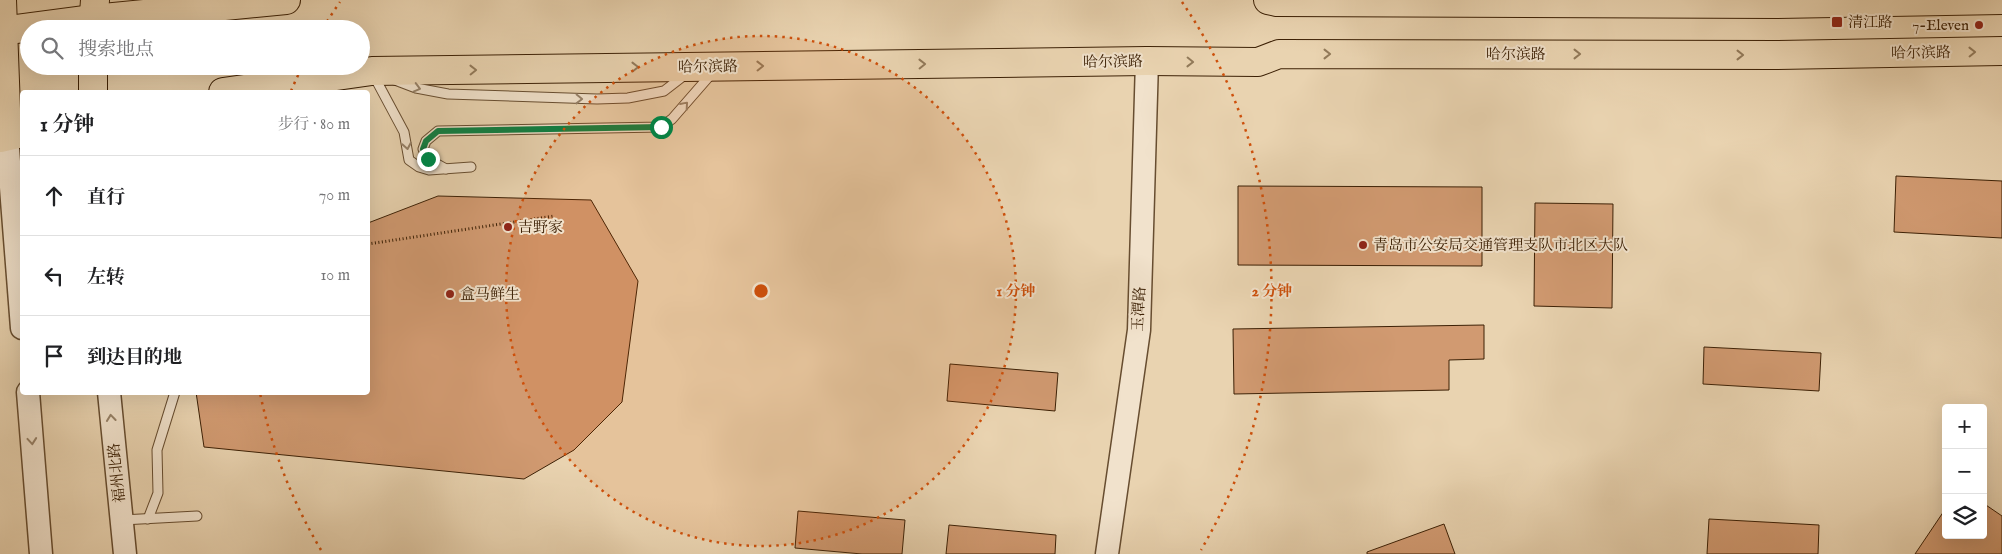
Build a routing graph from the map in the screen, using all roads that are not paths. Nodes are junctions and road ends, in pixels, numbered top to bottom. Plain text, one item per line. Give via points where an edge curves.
1 (2, 0) edge
2 (286, 0) edge
3 (1268, 0) edge
4 (2002, 0) edge
5 (200, 4) edge
6 (94, 16) edge
7 (68, 20) edge
8 (20, 27) edge
9 (2, 30) edge
10 (2002, 51) edge
11 (1147, 61) junction
12 (706, 66) junction
13 (372, 71) joint
14 (93, 75) edge
15 (344, 75) edge
16 (93, 90) edge
17 (237, 90) edge
18 (10, 135) edge
19 (471, 167) dead end
20 (446, 169) junction
21 (20, 296) edge
22 (28, 395) edge
23 (109, 395) edge
24 (174, 395) edge
25 (197, 516) dead end
26 (148, 519) junction
27 (121, 520) junction
28 (41, 554) edge
29 (125, 554) edge
30 (1107, 554) edge

1 - 9 main road
2 - 5 main road
3 - 4 main road via 1757,4
5 - 6 main road
6 - 7 main road
8 - 9 main road
9 - 18 main road
11 -> 10 main road, 哈尔滨路 via 1258,62 1279,54 1778,55
12 -> 11 main road, 哈尔滨路
11 - 30 street, 玉潭路 via 1139,330
13 -> 12 main road, 哈尔滨路
20 -> 12 lane via 428,159 423,149 426,141 438,131 661,127 672,119
13 -> 20 lane via 404,132 409,160 419,168
14 - 16 main road
15 - 17 main road, 哈尔滨路
18 - 21 street
19 - 20 lane
22 -> 28 street
27 -> 23 street, 福州北路
24 - 26 lane via 157,450 158,493
25 - 26 lane
26 - 27 lane
27 - 29 street, 福州北路

